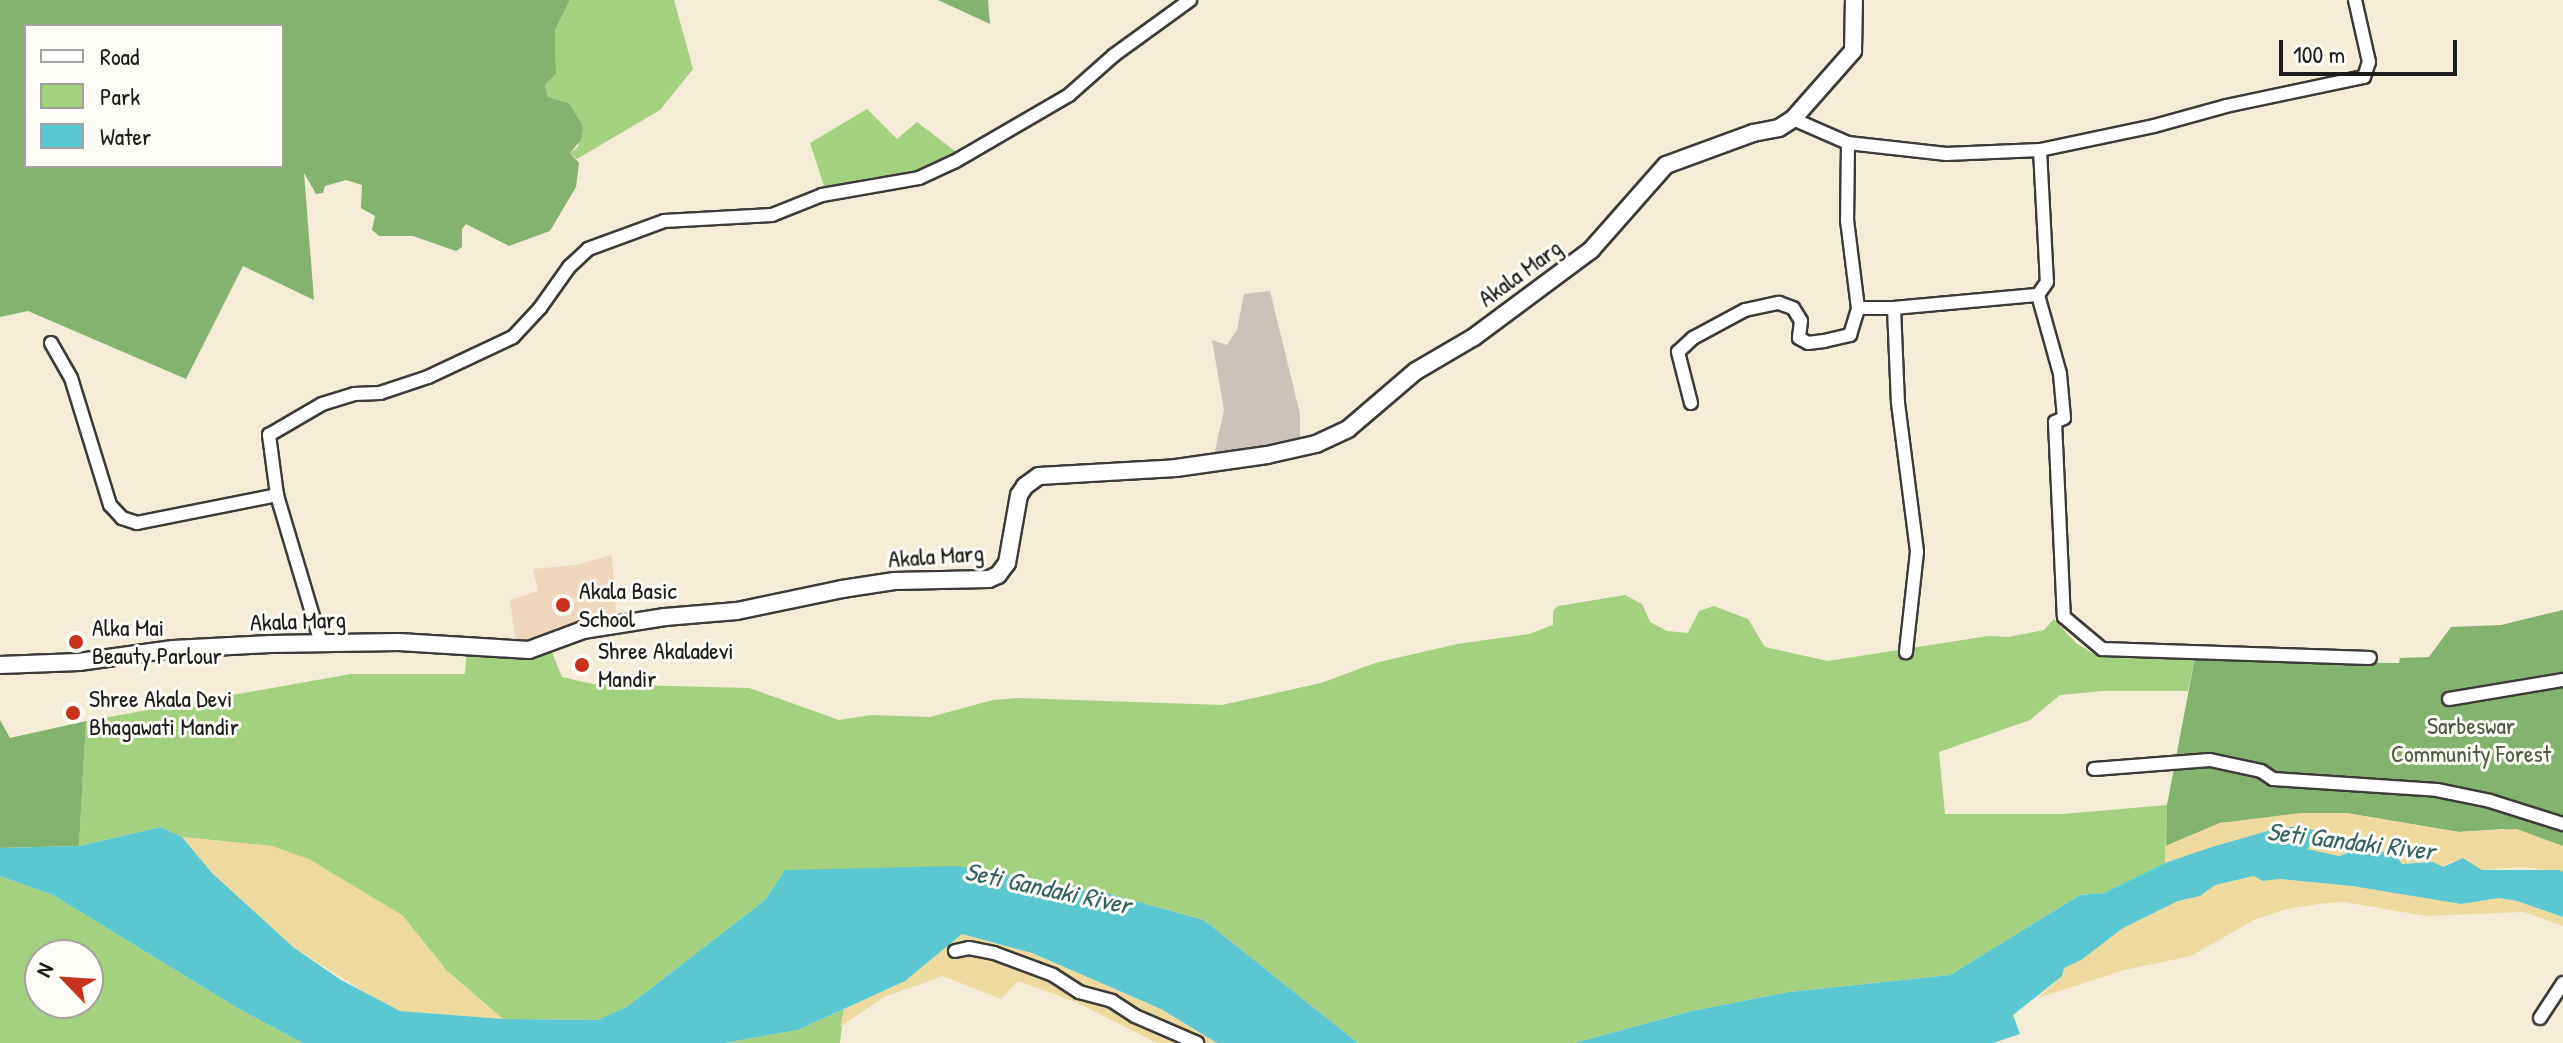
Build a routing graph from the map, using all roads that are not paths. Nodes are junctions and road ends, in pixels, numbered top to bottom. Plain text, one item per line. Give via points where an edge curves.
1 (1190, 0) edge
2 (1854, 0) edge
3 (2355, 0) edge
4 (1793, 119) junction
5 (1848, 143) junction
6 (2040, 150) junction
7 (2038, 295) junction
8 (1858, 308) junction
9 (1894, 308) junction
10 (51, 343) dead end
11 (1691, 403) dead end
12 (277, 495) junction
13 (321, 643) junction
14 (1906, 652) dead end
15 (2370, 658) dead end
16 (2, 665) edge
17 (2563, 680) edge
18 (2449, 699) dead end
19 (2094, 769) dead end
20 (2563, 824) edge
21 (955, 951) dead end
22 (2563, 983) edge
23 (2540, 1018) dead end
24 (1197, 1043) edge

1 - 12 street via 1069,95 919,178 822,195 772,215 664,221 588,249 513,337 428,377 322,404 269,435
2 - 4 main road, Akala Marg via 1853,51
3 - 6 street via 2369,62 2364,77
4 - 5 street
4 - 13 main road, Akala Marg via 1666,165 1591,250 1474,337 1416,371 1329,440 1176,468 1051,474 1031,480 1016,506 1007,563 989,579 894,581 842,589 737,611 583,630 529,650 474,644
5 - 6 street via 1946,154
5 - 8 street via 1847,220
6 - 7 street via 2047,282
7 - 9 street
7 - 15 street via 2060,374 2064,418 2055,422 2064,617 2102,649
8 - 9 street
8 - 11 street via 1850,335 1824,341 1799,338 1801,321 1793,308 1779,303 1745,310 1693,338 1678,352
9 - 14 street via 1898,403 1917,552
10 - 12 street via 71,378 110,505 122,518 137,523
12 - 13 street
13 - 16 main road, Akala Marg via 173,649 79,662
17 - 18 street
19 - 20 street via 2210,760 2261,771 2273,779 2437,790
21 - 24 street via 994,953 1053,975 1079,992 1112,1001
22 - 23 street

